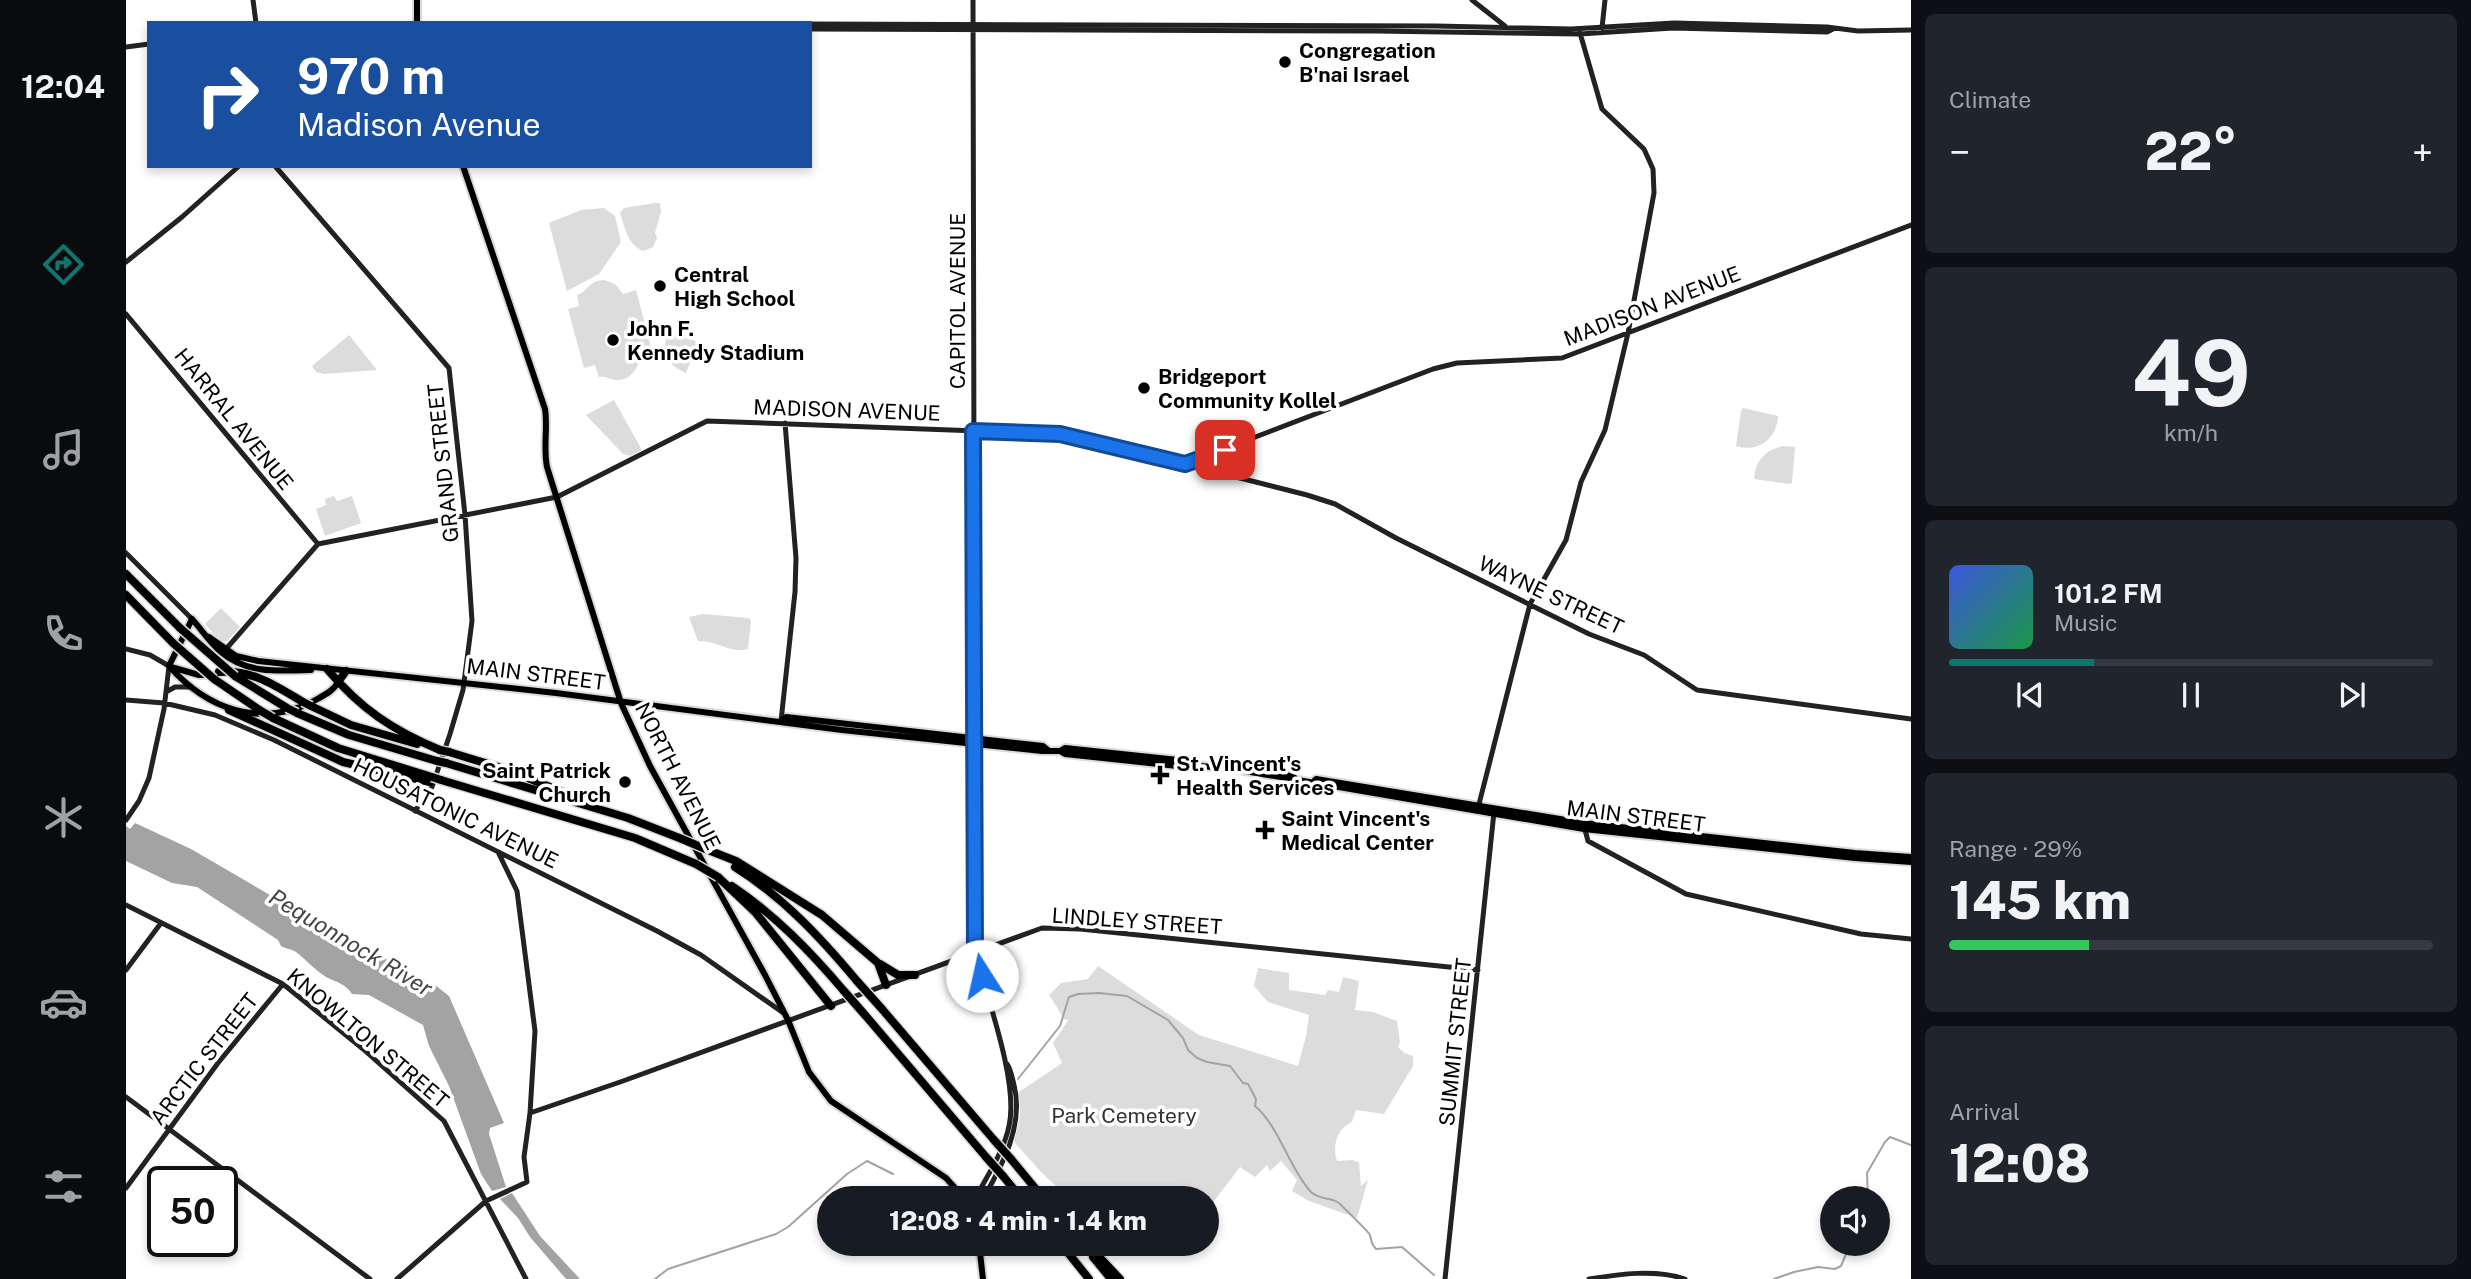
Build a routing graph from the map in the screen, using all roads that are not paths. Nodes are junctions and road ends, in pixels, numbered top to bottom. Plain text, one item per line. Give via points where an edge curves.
1 (253, 0) edge
2 (417, 0) edge
3 (973, 0) edge
4 (1472, 0) edge
5 (1605, 0) edge
6 (256, 21) edge
7 (417, 21) edge
8 (1506, 26) junction
9 (812, 27) edge
10 (971, 28) junction
11 (1244, 28) junction
12 (1602, 29) junction
13 (1580, 31) junction
14 (1909, 31) edge
15 (1509, 34) junction
16 (147, 45) edge
17 (126, 47) edge
18 (237, 168) edge
19 (277, 168) edge
20 (464, 168) edge
21 (1911, 225) edge
22 (126, 262) edge
23 (126, 314) edge
24 (1628, 333) junction
25 (785, 424) junction
26 (973, 431) junction
27 (1185, 464) junction
28 (557, 497) junction
29 (465, 515) junction
30 (318, 544) junction
31 (126, 553) edge
32 (126, 574) edge
33 (126, 596) edge
34 (1530, 604) junction
35 (192, 619) junction
36 (126, 649) edge
37 (224, 651) junction
38 (258, 661) junction
39 (243, 664) junction
40 (169, 666) junction
41 (327, 669) junction
42 (346, 671) junction
43 (217, 676) junction
44 (338, 682) junction
45 (464, 683) junction
46 (192, 687) junction
47 (166, 692) junction
48 (126, 701) edge
49 (164, 703) junction
50 (621, 703) junction
51 (229, 710) junction
52 (1911, 719) edge
53 (781, 721) junction
54 (973, 741) junction
55 (445, 751) junction
56 (436, 781) junction
57 (1478, 809) junction
58 (415, 811) junction
59 (1494, 811) junction
60 (615, 814) junction
61 (126, 820) edge
62 (1584, 826) junction
63 (703, 848) junction
64 (498, 852) junction
65 (1911, 859) edge
66 (718, 877) junction
67 (126, 905) edge
68 (160, 923) junction
69 (1911, 939) edge
70 (975, 953) junction
71 (878, 963) junction
72 (126, 970) edge
73 (1478, 971) junction
74 (915, 975) junction
75 (768, 982) junction
76 (283, 984) junction
77 (886, 985) junction
78 (756, 992) junction
79 (831, 1006) junction
80 (782, 1012) junction
81 (788, 1020) junction
82 (1005, 1060) junction
83 (126, 1097) edge
84 (530, 1113) junction
85 (169, 1129) junction
86 (953, 1186) edge
87 (982, 1186) edge
88 (989, 1186) edge
89 (1011, 1186) edge
90 (1033, 1186) edge
91 (126, 1188) edge
92 (488, 1200) junction
93 (980, 1256) edge
94 (1071, 1256) edge
95 (1094, 1256) edge
96 (1097, 1256) edge
97 (370, 1279) edge
98 (397, 1279) edge
99 (526, 1279) edge
100 (983, 1279) edge
101 (1089, 1279) edge
102 (1111, 1279) edge
103 (1120, 1279) edge
104 (1445, 1279) edge
105 (1589, 1279) edge
106 (1685, 1279) edge

1 - 6 main road
2 - 7 main road
3 - 10 main road, CAPITOL AVENUE
4 - 8 main road
5 - 12 main road
8 - 11 main road
8 - 13 main road
8 - 15 main road
9 - 10 main road
10 - 11 main road
10 - 26 main road, CAPITOL AVENUE
11 - 15 main road
12 - 13 main road
12 - 14 main road
13 - 15 main road
13 - 24 main road via 1602,109 1644,149 1654,177
16 - 17 main road
18 - 22 main road
19 - 29 main road, GRAND STREET via 449,368
20 - 28 main road, NORTH AVENUE via 539,389 546,416 543,447
21 - 24 main road, MADISON AVENUE
23 - 30 main road, HARRAL AVENUE
24 - 27 main road, MADISON AVENUE via 1562,358 1457,363 1433,369
24 - 34 main road via 1605,430 1581,482 1566,540
25 - 26 main road, MADISON AVENUE
25 - 28 main road, MADISON AVENUE via 707,421
25 - 53 main road via 796,558
26 - 27 main road, MADISON AVENUE via 1060,434
26 - 54 main road, CAPITOL AVENUE
27 - 34 main road, WAYNE STREET via 1335,504
28 - 29 main road, MADISON AVENUE
28 - 50 main road, NORTH AVENUE
29 - 30 main road, MADISON AVENUE
29 - 45 main road, GRAND STREET via 472,621
30 - 37 main road
31 - 35 main road
32 - 60 highway, bridge via 235,676 286,708 349,735
33 - 43 highway, bridge via 173,643
34 - 52 main road, WAYNE STREET via 1644,655 1700,691
34 - 57 main road
35 - 37 main road
35 - 40 main road
36 - 40 main road, MAIN STREET
37 - 38 main road, MAIN STREET
37 - 39 main road, MAIN STREET
38 - 39 main road, MAIN STREET
38 - 41 main road, MAIN STREET
39 - 41 main road, MAIN STREET via 260,670
39 - 43 main road, MAIN STREET
40 - 43 main road, MAIN STREET
40 - 46 main road, MAIN STREET
40 - 47 main road
41 - 42 main road, MAIN STREET
41 - 44 highway
42 - 44 highway
42 - 45 main road, MAIN STREET
43 - 55 highway via 238,671 253,674 351,725
43 - 56 highway, bridge via 273,718 338,748
44 - 51 main road, MAIN STREET via 332,690 294,710 257,715
44 - 55 highway via 371,712 409,736
45 - 50 main road, MAIN STREET
45 - 58 main road, GRAND STREET via 436,777
46 - 47 main road
46 - 51 main road, MAIN STREET
47 - 49 main road
48 - 49 main road, HOUSATONIC AVENUE
49 - 58 main road, HOUSATONIC AVENUE via 239,725
49 - 61 main road via 149,778
50 - 53 main road, MAIN STREET
50 - 75 main road, NORTH AVENUE via 650,766
51 - 56 highway via 343,762
53 - 54 main road, MAIN STREET via 786,717
54 - 57 main road, MAIN STREET via 1183,766 1238,766
54 - 70 main road, CAPITOL AVENUE
55 - 60 highway
56 - 66 highway, bridge via 643,841
57 - 59 main road, MAIN STREET
58 - 64 main road, HOUSATONIC AVENUE
59 - 62 main road, MAIN STREET
59 - 73 main road, SUMMIT STREET
60 - 63 highway, bridge
62 - 65 main road, MAIN STREET
62 - 69 main road via 1588,841 1682,893 1861,934
63 - 71 highway via 736,861 817,911
63 - 90 highway, bridge via 784,903 814,932
64 - 78 main road, HOUSATONIC AVENUE via 692,950
64 - 84 main road via 517,891 521,914 535,1031
66 - 79 highway via 755,912
66 - 89 highway, bridge via 782,925 844,990
67 - 68 main road, KNOWLTON STREET
68 - 72 main road
68 - 76 main road, KNOWLTON STREET
70 - 73 main road, LINDLEY STREET via 1042,928 1080,929
70 - 74 main road, LINDLEY STREET
70 - 82 main road, CAPITOL AVENUE
71 - 74 highway via 898,975
71 - 77 highway
73 - 104 main road, SUMMIT STREET
74 - 77 main road, LINDLEY STREET
75 - 78 main road
75 - 80 main road, NORTH AVENUE
76 - 85 main road, ARCTIC STREET
76 - 92 main road, KNOWLTON STREET via 444,1121 480,1193
77 - 79 main road, LINDLEY STREET
78 - 80 main road, HOUSATONIC AVENUE
79 - 81 main road, LINDLEY STREET
80 - 81 main road, NORTH AVENUE
81 - 84 main road, LINDLEY STREET
81 - 86 main road, NORTH AVENUE via 809,1072 831,1101
82 - 87 main road, CAPITOL AVENUE via 1009,1126
82 - 88 main road, CAPITOL AVENUE via 1014,1086 1017,1118
83 - 85 main road
84 - 92 main road via 525,1183
85 - 91 main road, ARCTIC STREET
85 - 97 main road
92 - 98 main road
92 - 99 main road, KNOWLTON STREET
93 - 100 main road
94 - 101 highway
95 - 102 highway
96 - 103 highway
105 - 106 main road via 1622,1274

